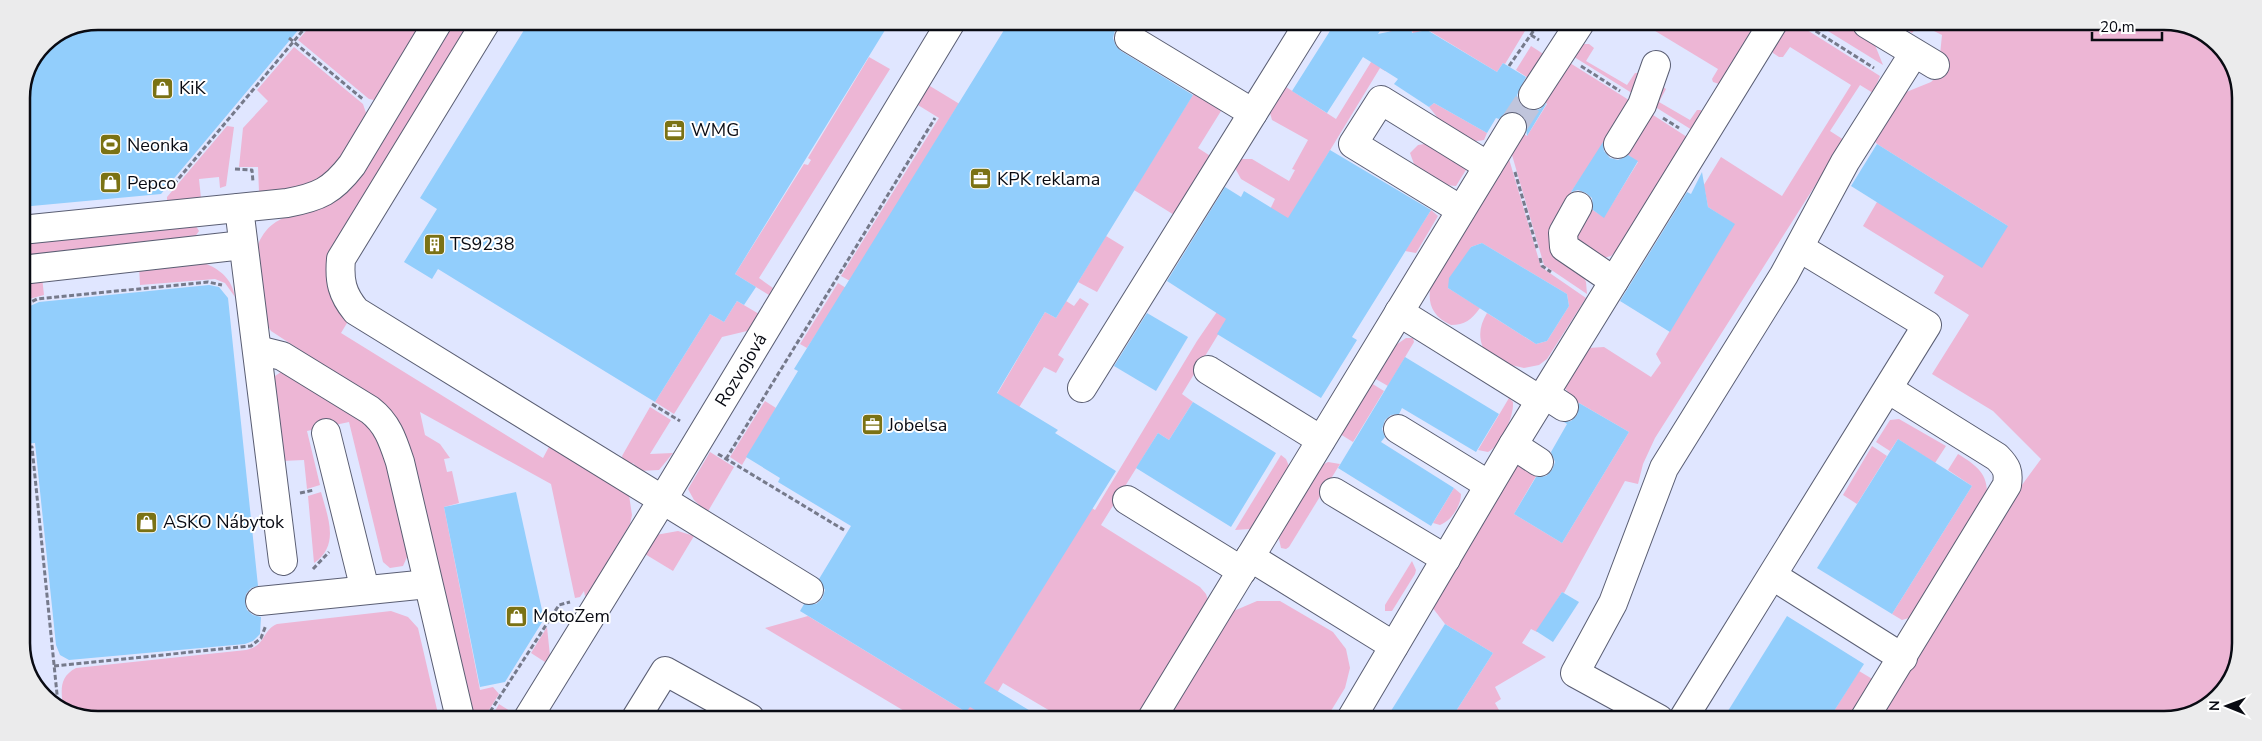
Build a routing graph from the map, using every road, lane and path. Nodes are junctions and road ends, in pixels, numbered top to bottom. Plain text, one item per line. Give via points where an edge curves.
1 (303, 30) edge
2 (433, 30) edge
3 (481, 30) edge
4 (946, 30) edge
5 (1305, 30) edge
6 (1535, 30) edge
7 (1575, 30) edge
8 (1769, 30) edge
9 (1812, 30) edge
10 (1877, 30) edge
11 (1531, 36) junction
12 (289, 38) dead end
13 (1129, 38) dead end
14 (294, 41) junction
15 (1560, 53) junction
16 (1656, 65) dead end
17 (1509, 66) dead end
18 (1897, 82) junction
19 (1533, 95) tunnel mouth
20 (1642, 105) junction
21 (1253, 113) junction
22 (382, 115) junction
23 (935, 118) dead end
24 (1512, 127) tunnel mouth
25 (1700, 142) junction
26 (1618, 144) dead end
27 (1488, 166) junction
28 (168, 191) dead end
29 (1578, 206) dead end
30 (239, 208) junction
31 (1461, 210) junction
32 (30, 229) edge
33 (243, 245) junction
34 (1800, 248) junction
35 (30, 269) edge
36 (1614, 281) junction
37 (225, 287) dead end
38 (30, 302) edge
39 (1399, 312) junction
40 (258, 350) junction
41 (1208, 370) dead end
42 (1082, 388) dead end
43 (1888, 389) junction
44 (1549, 400) junction
45 (652, 404) dead end
46 (672, 416) dead end
47 (1398, 429) dead end
48 (326, 433) dead end
49 (1321, 440) junction
50 (1513, 445) junction
51 (30, 447) edge
52 (726, 458) dead end
53 (1539, 462) dead end
54 (736, 465) dead end
55 (339, 484) junction
56 (1489, 485) junction
57 (1334, 492) dead end
58 (275, 499) junction
59 (663, 499) junction
60 (1127, 500) dead end
61 (844, 530) dead end
62 (331, 549) dead end
63 (1446, 559) junction
64 (283, 561) dead end
65 (1246, 564) junction
66 (309, 572) dead end
67 (1773, 576) junction
68 (428, 584) junction
69 (365, 590) junction
70 (809, 590) dead end
71 (605, 594) junction
72 (262, 601) joint
73 (1394, 646) junction
74 (1903, 658) junction
75 (54, 666) junction
76 (57, 698) edge
77 (458, 711) edge
78 (491, 711) edge
79 (532, 711) edge
80 (640, 711) edge
81 (737, 711) edge
82 (1156, 711) edge
83 (1356, 711) edge
84 (1644, 711) edge
85 (1688, 711) edge
86 (1869, 711) edge

1 - 14 path
2 - 22 lane
3 - 59 lane via 352,237 341,259 341,286 356,311
4 - 59 lane, Rozvojová
5 - 21 lane
6 - 11 path
7 - 15 lane
8 - 25 lane
9 - 18 path
10 - 18 lane via 1925,59
11 - 15 path
11 - 17 path
12 - 14 path
13 - 21 lane
14 - 22 path
14 - 28 path
15 - 19 lane
15 - 20 path
16 - 20 lane
18 - 34 lane via 1845,162
20 - 25 path
20 - 26 lane
21 - 42 lane
22 - 30 lane via 340,181 325,193 287,203
23 - 52 path
24 - 27 lane
25 - 36 lane
27 - 31 lane
27 - 31 lane via 1381,100 1353,144
29 - 36 lane via 1566,224 1562,240 1564,247
30 - 32 lane
30 - 33 lane
31 - 39 lane
33 - 35 lane
33 - 40 lane
34 - 43 lane via 1927,325
34 - 84 lane via 1664,468 1613,603 1575,673
36 - 44 lane
37 - 38 path via 218,282 208,282 37,299
39 - 44 lane
39 - 49 lane
40 - 58 lane
40 - 68 lane via 282,356 381,419 400,462
41 - 49 lane
43 - 67 lane
43 - 74 lane via 1997,457 2009,474 2007,485
44 - 50 lane
45 - 46 path
47 - 56 lane
48 - 55 lane
49 - 65 lane
50 - 53 lane
50 - 56 lane
51 - 75 path
54 - 61 path
55 - 58 path
55 - 69 lane
56 - 63 lane
57 - 63 lane
58 - 64 lane
59 - 70 lane
59 - 71 lane, Rozvojová
60 - 65 lane
62 - 66 path via 324,561
63 - 73 lane
65 - 73 lane
65 - 82 lane
67 - 74 lane
67 - 85 lane
68 - 69 lane
68 - 77 lane
69 - 72 lane
71 - 78 path via 559,605
71 - 79 lane, Rozvojová
72 - 75 path via 266,622 264,632 251,646
73 - 83 lane
74 - 86 lane
75 - 76 path
80 - 81 lane via 664,671

